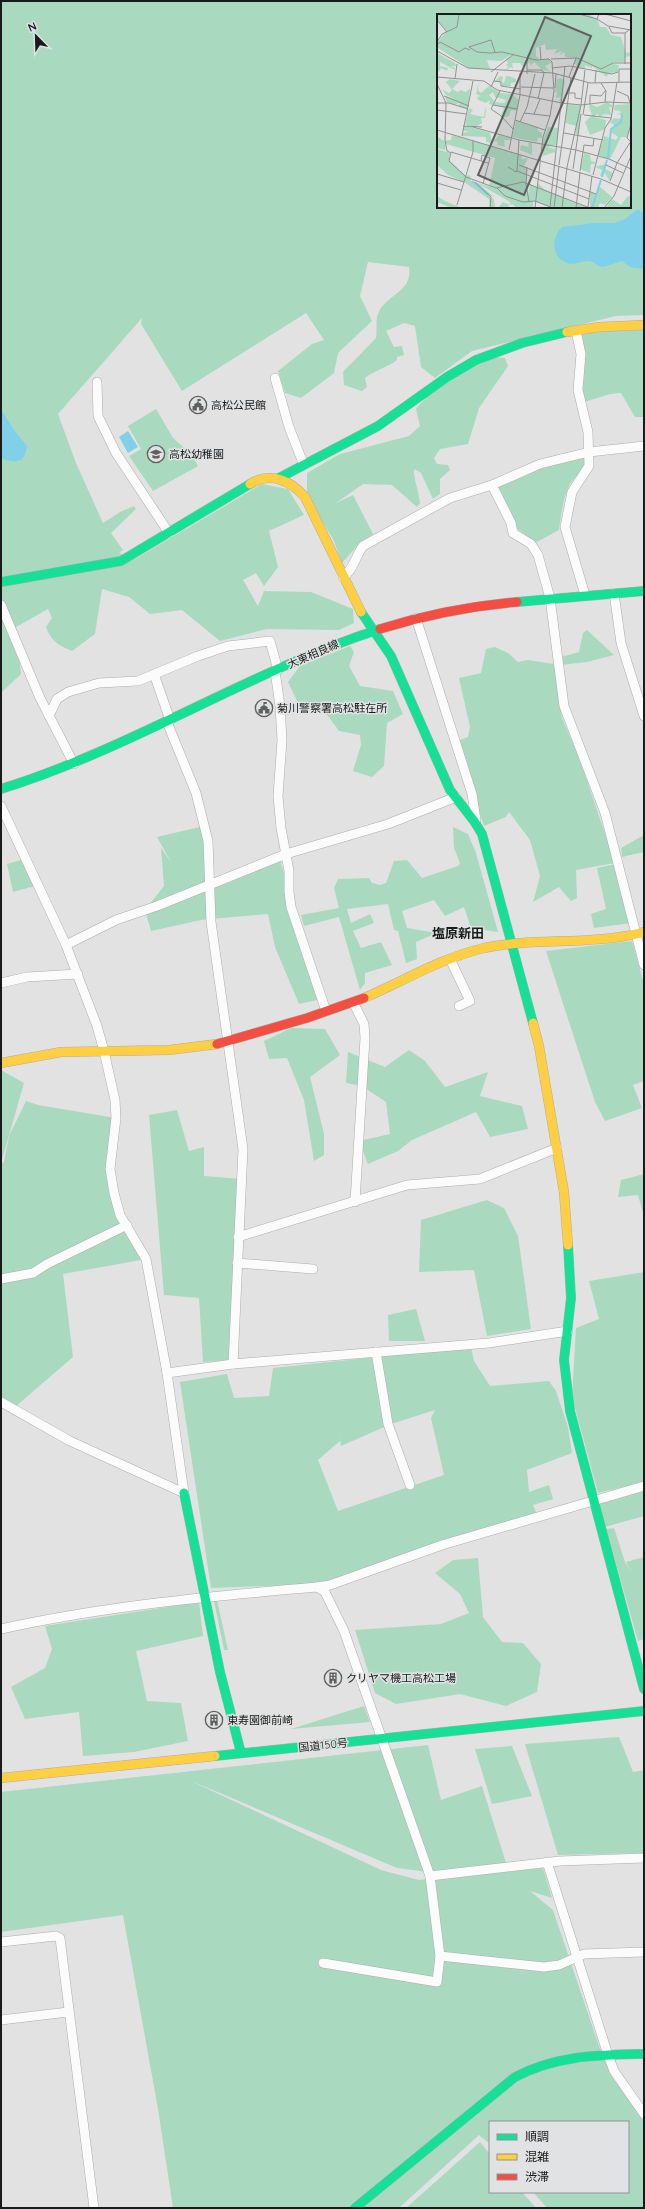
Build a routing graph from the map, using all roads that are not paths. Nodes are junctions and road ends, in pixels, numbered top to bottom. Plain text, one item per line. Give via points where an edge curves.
1 (644, 325) edge
2 (576, 331) junction
3 (276, 378) dead end
4 (97, 382) dead end
5 (644, 446) edge
6 (588, 452) junction
7 (303, 463) junction
8 (279, 478) junction
9 (492, 485) junction
10 (169, 533) junction
11 (343, 577) junction
12 (1, 582) edge
13 (644, 591) edge
14 (614, 593) junction
15 (585, 595) junction
16 (550, 598) junction
17 (1, 605) edge
18 (416, 618) junction
19 (375, 630) junction
20 (276, 670) junction
21 (154, 674) junction
22 (49, 716) junction
23 (644, 716) edge
24 (168, 721) junction
25 (74, 764) junction
26 (1, 789) edge
27 (456, 797) junction
28 (1, 806) edge
29 (476, 820) junction
30 (286, 854) junction
31 (210, 886) junction
32 (640, 934) edge
33 (512, 944) junction
34 (66, 945) junction
35 (450, 959) junction
36 (644, 965) edge
37 (78, 974) junction
38 (1, 983) edge
39 (353, 1002) junction
40 (459, 1006) dead end
41 (326, 1011) junction
42 (228, 1041) junction
43 (104, 1051) junction
44 (1, 1062) edge
45 (557, 1148) junction
46 (355, 1202) junction
47 (126, 1225) junction
48 (238, 1237) junction
49 (237, 1263) junction
50 (313, 1269) dead end
51 (1, 1279) edge
52 (568, 1331) junction
53 (376, 1352) junction
54 (233, 1364) junction
55 (167, 1373) junction
56 (1, 1402) edge
57 (410, 1485) dead end
58 (644, 1486) edge
59 (184, 1493) junction
60 (594, 1500) junction
61 (317, 1587) junction
62 (205, 1597) junction
63 (1, 1629) edge
64 (644, 1689) edge
65 (644, 1711) edge
66 (382, 1739) junction
67 (241, 1753) junction
68 (1, 1778) edge
69 (644, 1858) edge
70 (547, 1862) junction
71 (430, 1876) junction
72 (1, 1942) edge
73 (644, 1952) edge
74 (440, 1956) junction
75 (578, 1956) junction
76 (323, 1962) dead end
77 (68, 2012) junction
78 (1, 2020) edge
79 (644, 2054) edge
80 (608, 2055) junction
81 (644, 2114) edge
82 (94, 2208) edge
83 (355, 2208) edge

1 - 2 main road via 608,326
2 - 6 street via 581,354 578,390 588,432
2 - 7 main road via 475,359 385,422
3 - 7 street via 289,427
4 - 10 street via 98,416 116,454
5 - 6 street
6 - 9 street via 540,464
6 - 15 street via 589,466 572,492 565,527
7 - 8 main road
8 - 10 main road via 266,477 253,482
8 - 11 main road via 297,488 305,497
9 - 11 street via 450,498 363,546 348,574
9 - 16 street via 511,523 513,533 531,544 538,555
10 - 12 main road via 121,561
11 - 19 main road via 364,619
13 - 14 main road, 大東相良線
14 - 15 main road, 大東相良線
14 - 23 street via 621,643
15 - 16 main road, 大東相良線
16 - 18 main road, 大東相良線 via 448,609
16 - 32 street via 564,706 605,813
17 - 22 street
18 - 19 main road, 大東相良線
18 - 29 street via 472,794
19 - 20 main road, 大東相良線
19 - 27 main road via 394,661 421,726
20 - 21 street via 270,641 228,646
20 - 24 main road, 大東相良線
20 - 30 street via 282,740 278,796
21 - 22 street via 138,680 99,683 68,692 57,699
21 - 24 street
22 - 25 street
24 - 25 main road, 大東相良線
24 - 31 street via 196,793 208,841
25 - 26 main road, 大東相良線
27 - 29 main road
27 - 30 street via 388,824
28 - 34 street
29 - 33 main road
30 - 31 street
30 - 41 street via 291,907
31 - 34 street via 116,920
31 - 42 street via 211,922
32 - 33 main road via 590,941
32 - 36 street
33 - 35 main road via 485,948
33 - 45 main road via 538,1046
34 - 37 street
35 - 39 main road
35 - 40 street via 470,1001
37 - 38 street via 27,977
37 - 43 street
39 - 41 main road
39 - 46 street via 364,1024 365,1038
41 - 42 main road
42 - 43 main road via 174,1050
42 - 48 street via 243,1149
43 - 44 main road via 70,1051
43 - 47 street via 115,1100 116,1118 110,1169 120,1215
45 - 46 street via 480,1178 407,1185
45 - 52 main road via 564,1192 570,1276
46 - 48 street
47 - 51 street via 33,1273
47 - 55 street via 146,1259
48 - 49 street
49 - 50 street
49 - 54 street
52 - 53 street via 489,1343
52 - 60 main road via 564,1360 568,1397
53 - 54 street
53 - 57 street via 388,1424
54 - 55 street
55 - 59 street
56 - 59 street via 70,1441
58 - 60 street
59 - 62 main road
60 - 61 street via 442,1545 330,1585
60 - 64 main road
61 - 62 street
61 - 66 street via 325,1592 344,1631
62 - 63 street via 52,1618
62 - 67 main road via 220,1672
65 - 66 main road, 国道150号
66 - 67 main road, 国道150号
66 - 71 street
67 - 68 main road, 国道150号
69 - 70 street
70 - 71 street
70 - 75 street
71 - 74 street
72 - 77 street via 56,1936 60,1938
73 - 75 street
74 - 75 street via 544,1967 559,1965
74 - 76 street via 437,1982
75 - 80 street
77 - 78 street
77 - 82 street
79 - 80 main road
80 - 81 street via 614,2071
80 - 83 main road via 573,2056 533,2066 515,2077

